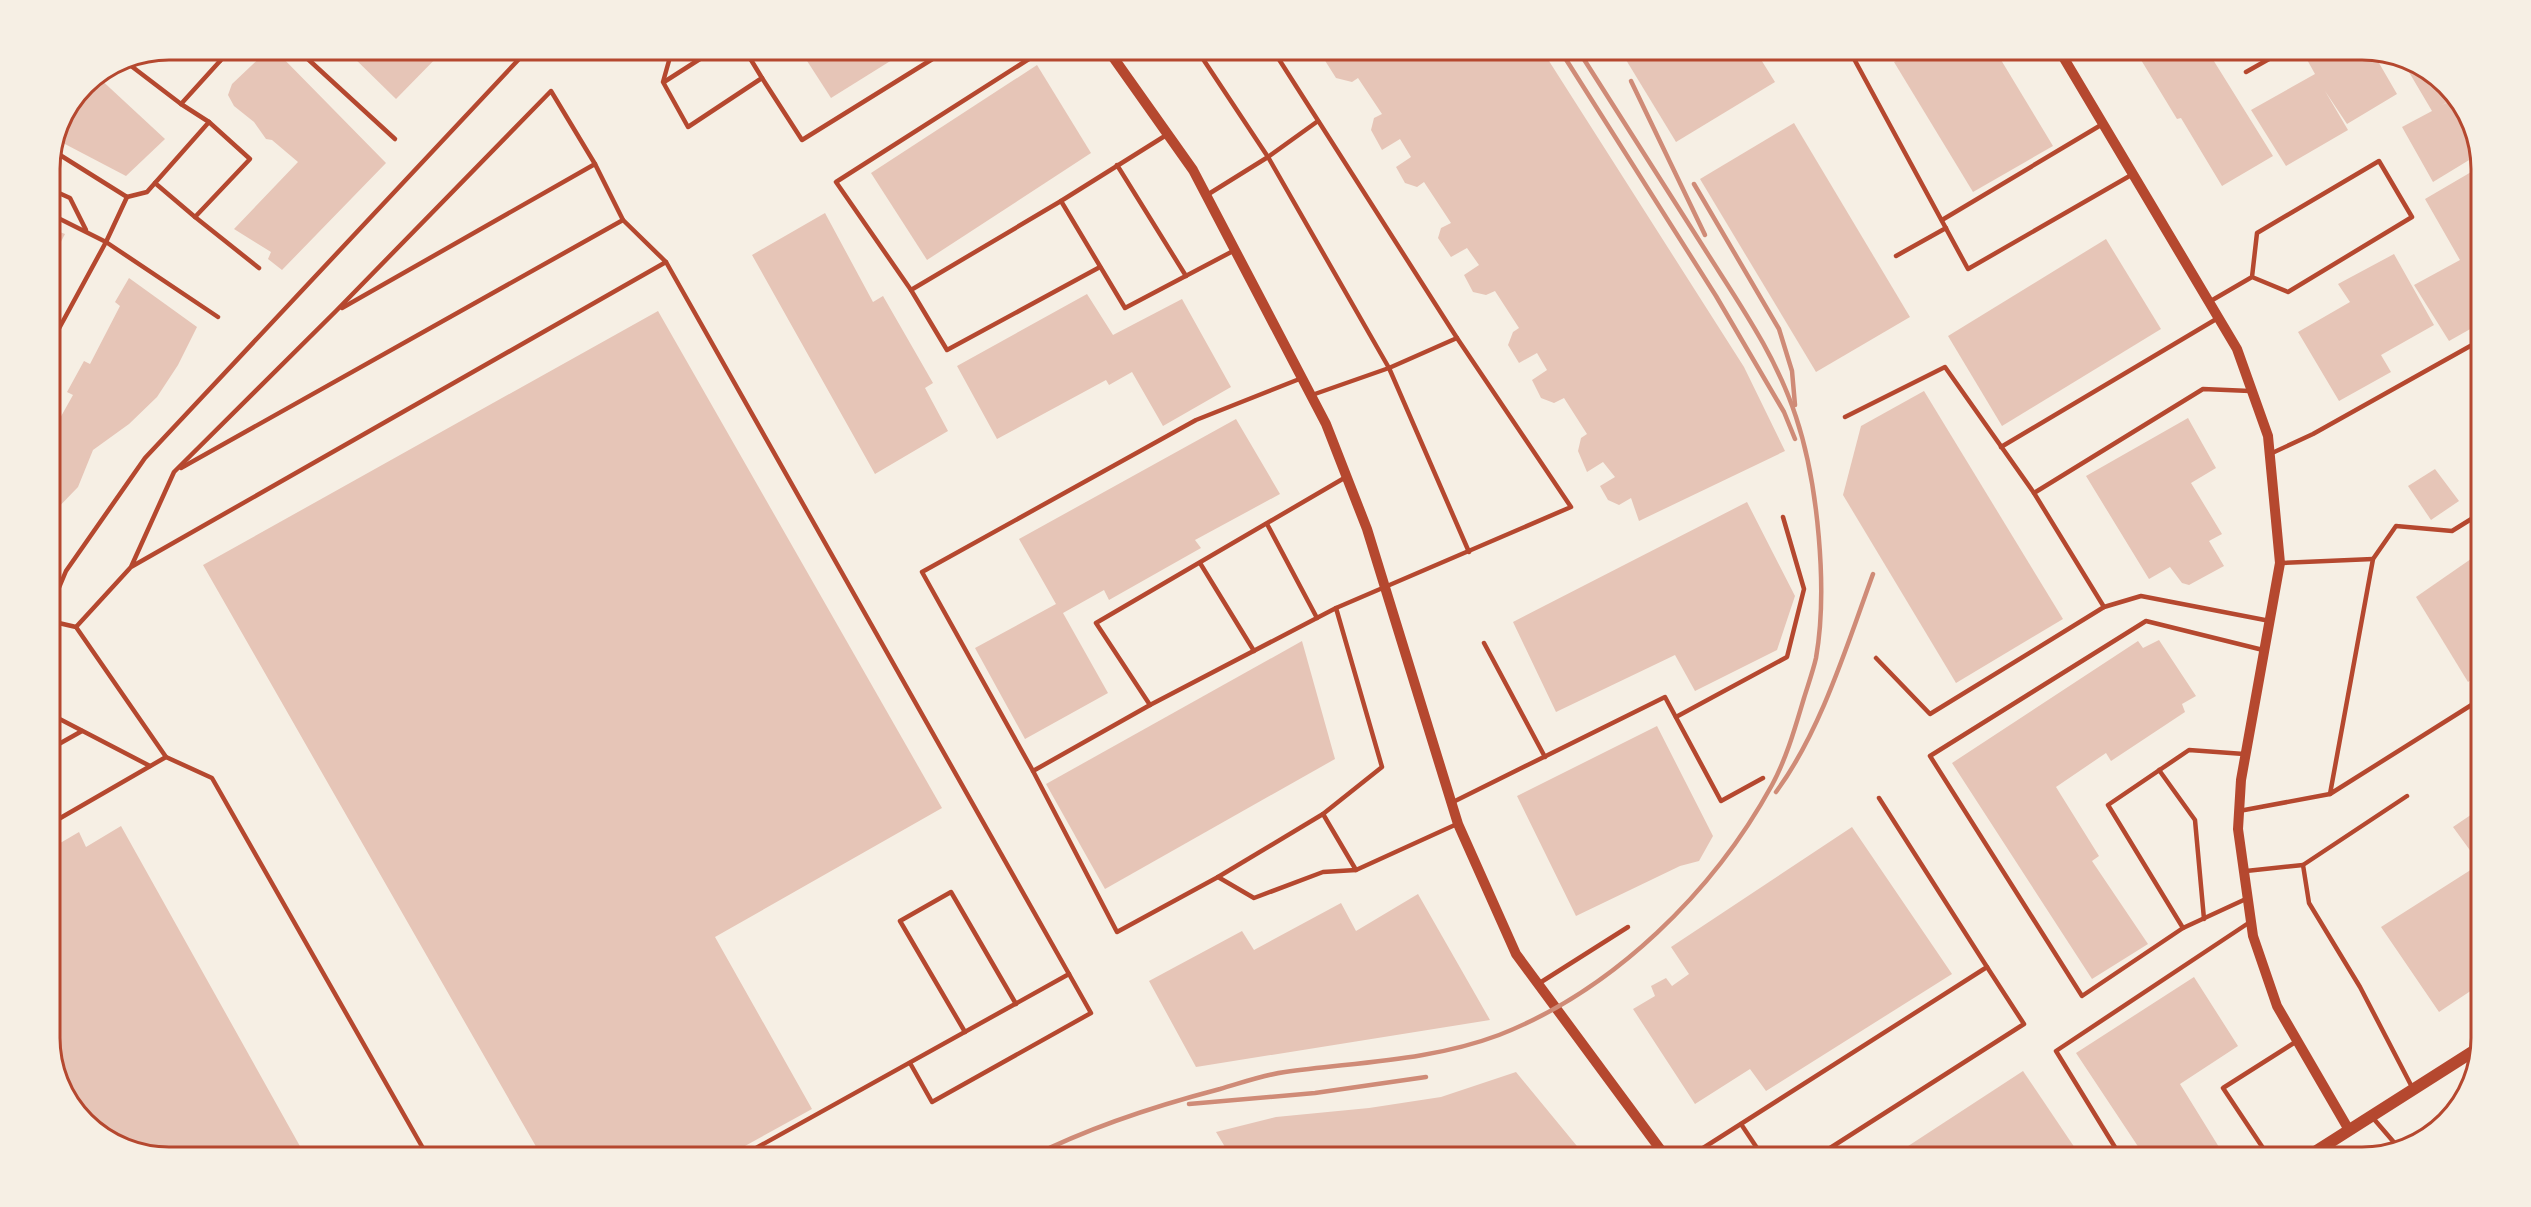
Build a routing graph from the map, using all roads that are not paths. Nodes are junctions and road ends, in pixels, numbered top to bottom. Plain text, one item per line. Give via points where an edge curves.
1 (309, 60) edge
2 (518, 60) edge
3 (669, 60) edge
4 (698, 60) edge
5 (751, 60) edge
6 (931, 60) edge
7 (1027, 60) edge
8 (1115, 60) edge
9 (1204, 60) edge
10 (1279, 60) edge
11 (1855, 60) edge
12 (2067, 60) edge
13 (2267, 60) edge
14 (220, 62) edge
15 (132, 67) edge
16 (2246, 72) dead end
17 (762, 78) junction
18 (663, 82) junction
19 (181, 104) junction
20 (1318, 121) junction
21 (209, 122) junction
22 (2103, 124) junction
23 (1168, 134) junction
24 (395, 139) dead end
25 (61, 155) edge
26 (1268, 157) junction
27 (595, 164) junction
28 (1117, 165) junction
29 (2133, 174) junction
30 (155, 183) junction
31 (60, 194) edge
32 (1207, 195) junction
33 (127, 196) junction
34 (1062, 201) junction
35 (195, 217) junction
36 (60, 218) edge
37 (623, 220) junction
38 (1942, 220) junction
39 (1946, 228) junction
40 (86, 230) junction
41 (106, 242) junction
42 (1235, 250) junction
43 (1896, 256) dead end
44 (666, 262) junction
45 (1100, 267) junction
46 (259, 268) dead end
47 (1186, 276) junction
48 (2252, 278) junction
49 (911, 290) junction
50 (2209, 302) junction
51 (336, 311) junction
52 (218, 317) dead end
53 (2218, 318) junction
54 (60, 327) edge
55 (1458, 338) junction
56 (2471, 346) edge
57 (1389, 368) junction
58 (1302, 378) junction
59 (2252, 391) junction
60 (1311, 395) junction
61 (1845, 417) dead end
62 (2001, 447) junction
63 (2269, 454) junction
64 (174, 472) junction
65 (1347, 477) junction
66 (2034, 493) junction
67 (1783, 517) dead end
68 (2471, 519) edge
69 (1267, 524) junction
70 (1469, 552) junction
71 (2373, 559) junction
72 (1200, 563) junction
73 (2280, 563) junction
74 (130, 567) junction
75 (60, 585) edge
76 (1384, 588) junction
77 (2104, 607) junction
78 (1336, 608) junction
79 (1317, 618) junction
80 (2270, 621) junction
81 (60, 623) edge
82 (76, 627) junction
83 (1484, 642) dead end
84 (2264, 650) junction
85 (1254, 651) junction
86 (1876, 658) dead end
87 (1150, 705) junction
88 (2471, 705) edge
89 (1676, 717) junction
90 (60, 719) edge
91 (82, 731) junction
92 (60, 743) edge
93 (2246, 754) junction
94 (166, 757) junction
95 (1545, 757) junction
96 (150, 766) junction
97 (2159, 770) junction
98 (1033, 771) junction
99 (1763, 778) dead end
100 (2330, 794) junction
101 (2407, 796) dead end
102 (1879, 798) dead end
103 (1451, 803) junction
104 (2239, 811) junction
105 (1323, 814) junction
106 (60, 818) edge
107 (1458, 824) junction
108 (2303, 865) junction
109 (1356, 870) junction
110 (2244, 871) junction
111 (1218, 877) junction
112 (2248, 898) junction
113 (2204, 919) junction
114 (2251, 921) junction
115 (1628, 927) dead end
116 (2183, 928) junction
117 (1987, 967) junction
118 (1069, 974) junction
119 (1538, 984) junction
120 (1016, 1004) junction
121 (965, 1032) junction
122 (2297, 1041) junction
123 (2470, 1054) edge
124 (910, 1063) junction
125 (2413, 1090) junction
126 (2371, 1116) junction
127 (1742, 1124) junction
128 (2349, 1130) junction
129 (2394, 1142) edge
130 (422, 1147) edge
131 (760, 1147) edge
132 (1658, 1147) edge
133 (1706, 1147) edge
134 (1756, 1147) edge
135 (1833, 1147) edge
136 (2114, 1147) edge
137 (2262, 1147) edge
138 (2331, 1147) edge

1 - 24 lane
2 - 75 lane via 145,458
3 - 18 lane
4 - 18 lane
5 - 17 lane
6 - 17 lane via 802,140
7 - 49 lane via 836,182
8 - 23 street
9 - 26 lane
10 - 20 lane
11 - 38 lane
12 - 22 street
13 - 16 lane
14 - 19 lane
15 - 19 lane
17 - 18 lane via 688,127
19 - 21 lane
20 - 26 lane
20 - 55 lane
21 - 30 lane
21 - 35 lane via 250,159
22 - 29 street
22 - 38 lane
23 - 28 lane
23 - 32 street
25 - 33 lane
26 - 32 lane
26 - 57 lane
27 - 37 lane
27 - 51 lane
27 - 51 lane via 551,91
28 - 34 lane
28 - 47 lane
29 - 39 lane via 1968,269
29 - 50 street
30 - 33 lane via 147,192
30 - 35 lane
31 - 40 lane via 70,198
32 - 42 street
33 - 41 lane
34 - 45 lane
34 - 49 lane
35 - 46 lane
36 - 40 lane
37 - 44 lane
37 - 64 lane
38 - 39 lane
39 - 43 lane
40 - 41 lane
41 - 52 lane
41 - 54 lane
42 - 47 lane
42 - 58 street
44 - 74 lane
44 - 118 lane
45 - 47 lane via 1125,308
45 - 49 lane via 947,350
48 - 48 lane via 2288,292 2412,217 2379,161 2257,233
48 - 50 lane
50 - 53 street
51 - 64 lane
53 - 59 street via 2237,349
53 - 62 lane
55 - 57 lane
55 - 70 lane via 1571,507
56 - 63 lane via 2313,434
57 - 60 lane
57 - 70 lane
58 - 60 street
58 - 98 lane via 1196,420 922,572
59 - 63 street via 2268,436
59 - 66 lane via 2203,389
60 - 65 street
61 - 62 lane via 1945,367
62 - 66 lane
63 - 73 street
64 - 74 lane
65 - 69 lane
65 - 76 street
66 - 77 lane
67 - 89 lane via 1804,589 1787,657
68 - 71 lane via 2452,531 2396,526
69 - 72 lane
69 - 79 lane
70 - 76 lane
71 - 73 lane
71 - 100 lane
72 - 85 lane
72 - 87 lane via 1096,623
73 - 80 street
74 - 82 lane
76 - 78 lane
76 - 103 street
77 - 80 lane via 2141,596
77 - 86 lane via 1930,714
78 - 79 lane
78 - 105 lane via 1382,767
79 - 85 lane
80 - 84 street
81 - 82 lane
82 - 94 lane
83 - 95 lane
84 - 93 street
84 - 116 lane via 2146,621 1930,756 2082,996
85 - 87 lane
87 - 98 lane
88 - 100 lane
89 - 95 lane via 1665,697
89 - 99 lane via 1721,801
90 - 91 lane
91 - 92 lane
91 - 96 lane
93 - 97 lane via 2189,750
93 - 104 street
94 - 96 lane
94 - 130 lane via 212,778
95 - 103 lane
96 - 106 lane
97 - 113 lane via 2195,820
97 - 116 lane via 2108,805
98 - 111 lane via 1118,932
100 - 104 lane
101 - 108 lane
102 - 117 lane
103 - 107 street
104 - 110 street
105 - 109 lane
105 - 111 lane
107 - 109 lane
107 - 119 street via 1516,954
108 - 110 lane
108 - 125 lane via 2309,903 2360,987
109 - 111 lane via 1323,872 1254,898
110 - 112 street
112 - 113 lane
112 - 114 street
113 - 116 lane
114 - 122 street via 2277,1006
114 - 136 lane via 2056,1051
115 - 119 lane
117 - 127 lane
117 - 135 lane via 2024,1024
118 - 120 lane
118 - 124 lane via 1091,1013 932,1102
119 - 132 street
120 - 121 lane
120 - 121 lane via 951,892 900,921
121 - 124 lane
122 - 128 street
122 - 137 lane via 2223,1088
123 - 125 main road
124 - 131 lane
125 - 126 main road
126 - 128 main road
126 - 129 lane
127 - 133 lane
127 - 134 lane
128 - 138 main road

